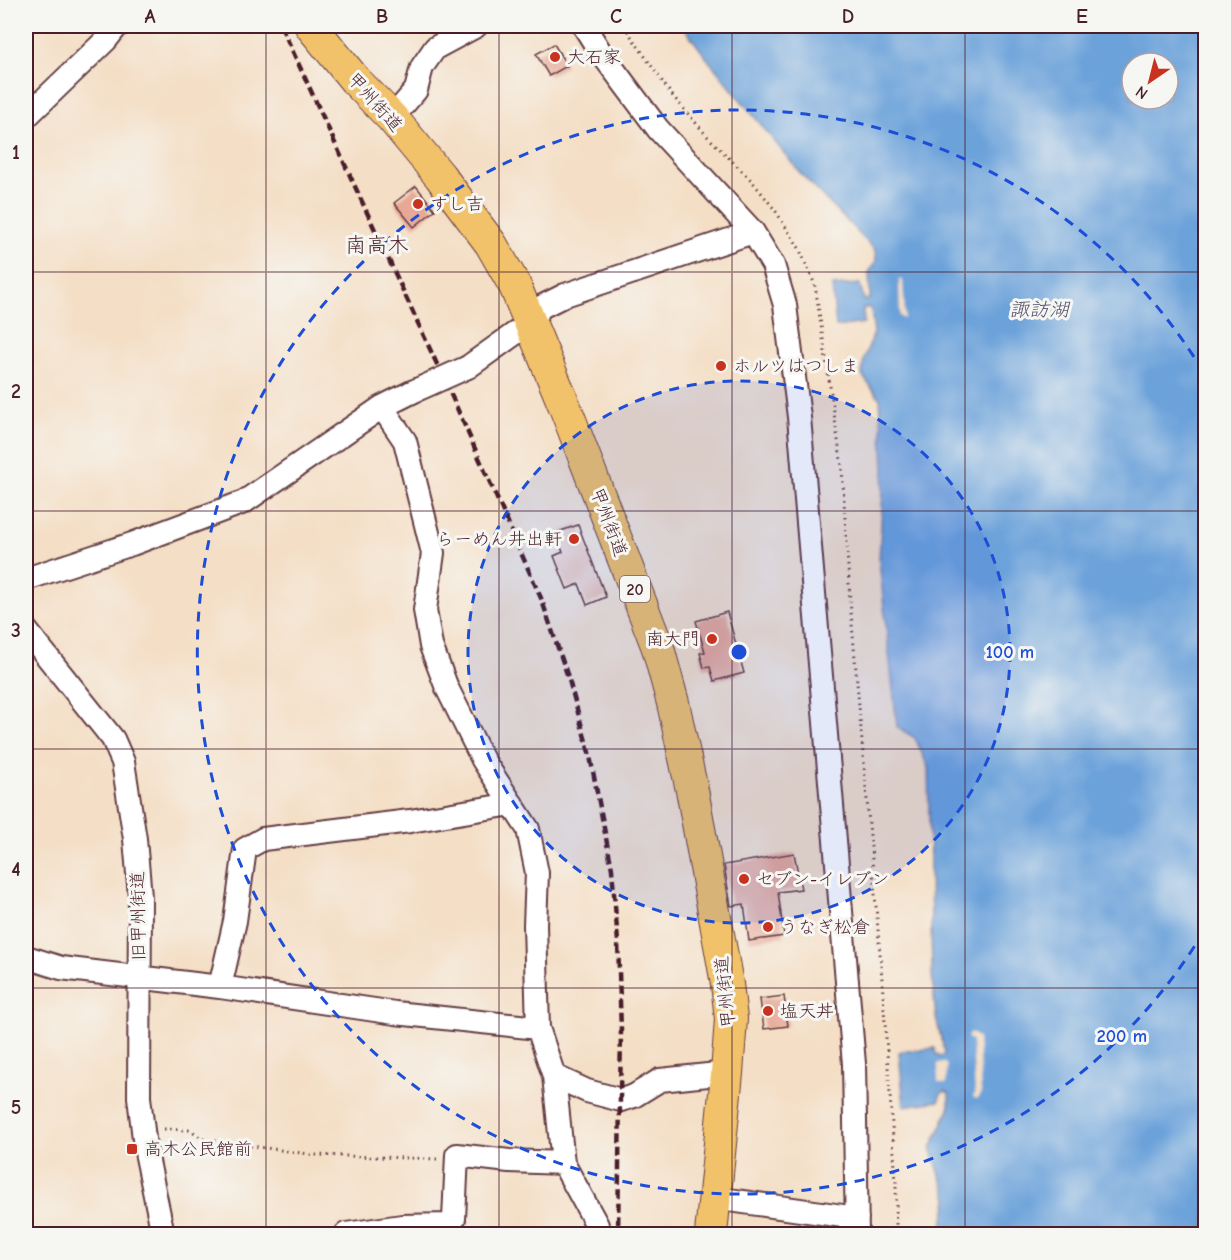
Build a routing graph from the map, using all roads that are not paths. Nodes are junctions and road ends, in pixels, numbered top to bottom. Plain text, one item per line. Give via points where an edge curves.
1 (117, 26) edge
2 (311, 26) edge
3 (476, 26) edge
4 (584, 26) edge
5 (26, 117) edge
6 (392, 118) junction
7 (753, 232) junction
8 (531, 322) junction
9 (382, 407) junction
10 (26, 579) edge
11 (26, 630) edge
12 (512, 804) junction
13 (26, 957) edge
14 (138, 978) junction
15 (220, 987) junction
16 (538, 1028) junction
17 (727, 1073) junction
18 (554, 1076) junction
19 (563, 1163) junction
20 (715, 1198) junction
21 (857, 1226) edge
22 (163, 1234) edge
23 (346, 1234) edge
24 (596, 1234) edge
25 (711, 1234) edge

1 - 5 street
2 - 6 highway, 甲州街道 / 20
3 - 6 street via 435,48 422,67 416,90
4 - 7 street via 658,129
6 - 8 highway, 甲州街道 / 20 via 491,244
7 - 8 street via 565,295 541,307
7 - 21 street via 773,265 784,305 799,417 854,1064
8 - 9 street, bridge via 468,367
8 - 17 highway, 甲州街道 / 20 via 658,648 674,703 727,984
9 - 10 street via 244,502
9 - 12 street via 405,441 433,553 425,610 431,646 483,760
11 - 14 street, 旧甲州街道 via 113,739 123,762 140,897
12 - 15 street via 263,839 245,849
12 - 16 street via 528,829 537,873
13 - 14 street via 61,968
14 - 15 street
14 - 22 street, 旧甲州街道 via 139,1097
15 - 16 street via 395,1013
16 - 18 street
17 - 18 street via 660,1080 621,1100
17 - 20 highway, 甲州街道 / 20
18 - 19 street
19 - 23 street via 457,1155 454,1219 448,1225 402,1226
19 - 24 street via 597,1225
20 - 21 street
20 - 25 highway, 甲州街道 / 20

